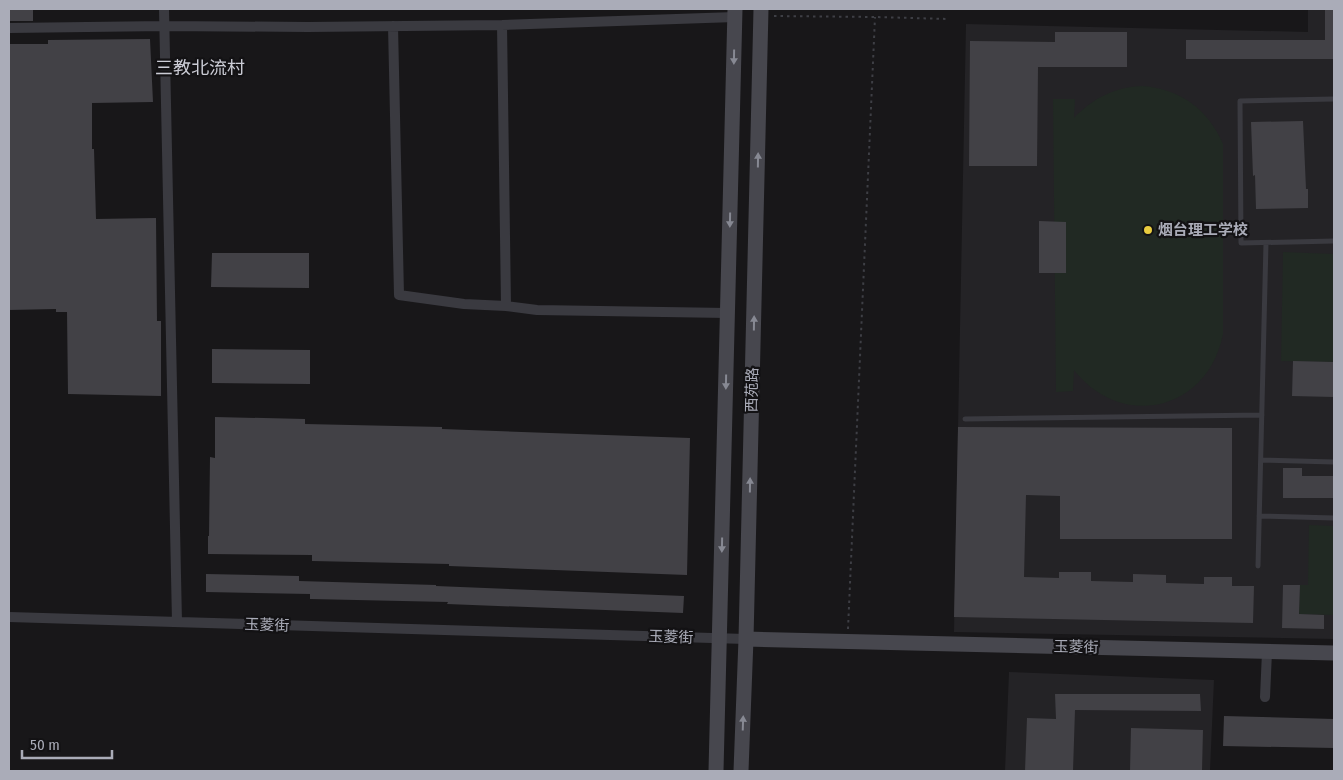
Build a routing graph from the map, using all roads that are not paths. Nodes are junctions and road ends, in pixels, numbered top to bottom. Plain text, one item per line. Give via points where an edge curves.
1 (164, 9) edge
2 (761, 12) edge
3 (735, 13) edge
4 (502, 25) junction
5 (165, 26) junction
6 (393, 26) junction
7 (9, 28) edge
8 (1334, 99) edge
9 (1334, 241) edge
10 (1266, 243) junction
11 (506, 306) junction
12 (727, 313) junction
13 (1262, 415) junction
14 (965, 418) dead end
15 (1261, 460) junction
16 (1334, 462) edge
17 (1259, 516) junction
18 (1334, 518) edge
19 (1258, 566) dead end
20 (9, 617) edge
21 (178, 622) junction
22 (719, 638) junction
23 (746, 639) junction
24 (1267, 652) junction
25 (1334, 654) edge
26 (1265, 697) dead end
27 (716, 771) edge
28 (741, 771) edge

1 - 5 street
23 -> 2 main road, 西苑路
3 - 4 street
3 -> 12 main road, 西苑路
4 - 6 street
4 - 11 street
5 - 6 street
5 - 7 street
5 - 21 street
6 - 11 street via 399,295
8 - 10 lane via 1240,101 1241,243
9 - 10 lane
10 - 13 lane
11 - 12 street via 537,310
12 -> 22 main road, 西苑路
13 - 14 lane
13 - 15 lane
15 - 16 lane
15 - 17 lane
17 - 18 lane
17 - 19 lane
20 - 21 street, 玉菱街
21 - 22 street, 玉菱街
22 - 23 street, 玉菱街
22 - 27 main road, 西苑路
23 - 24 main road, 玉菱街
28 -> 23 main road, 西苑路
24 - 25 main road, 玉菱街
24 - 26 street

